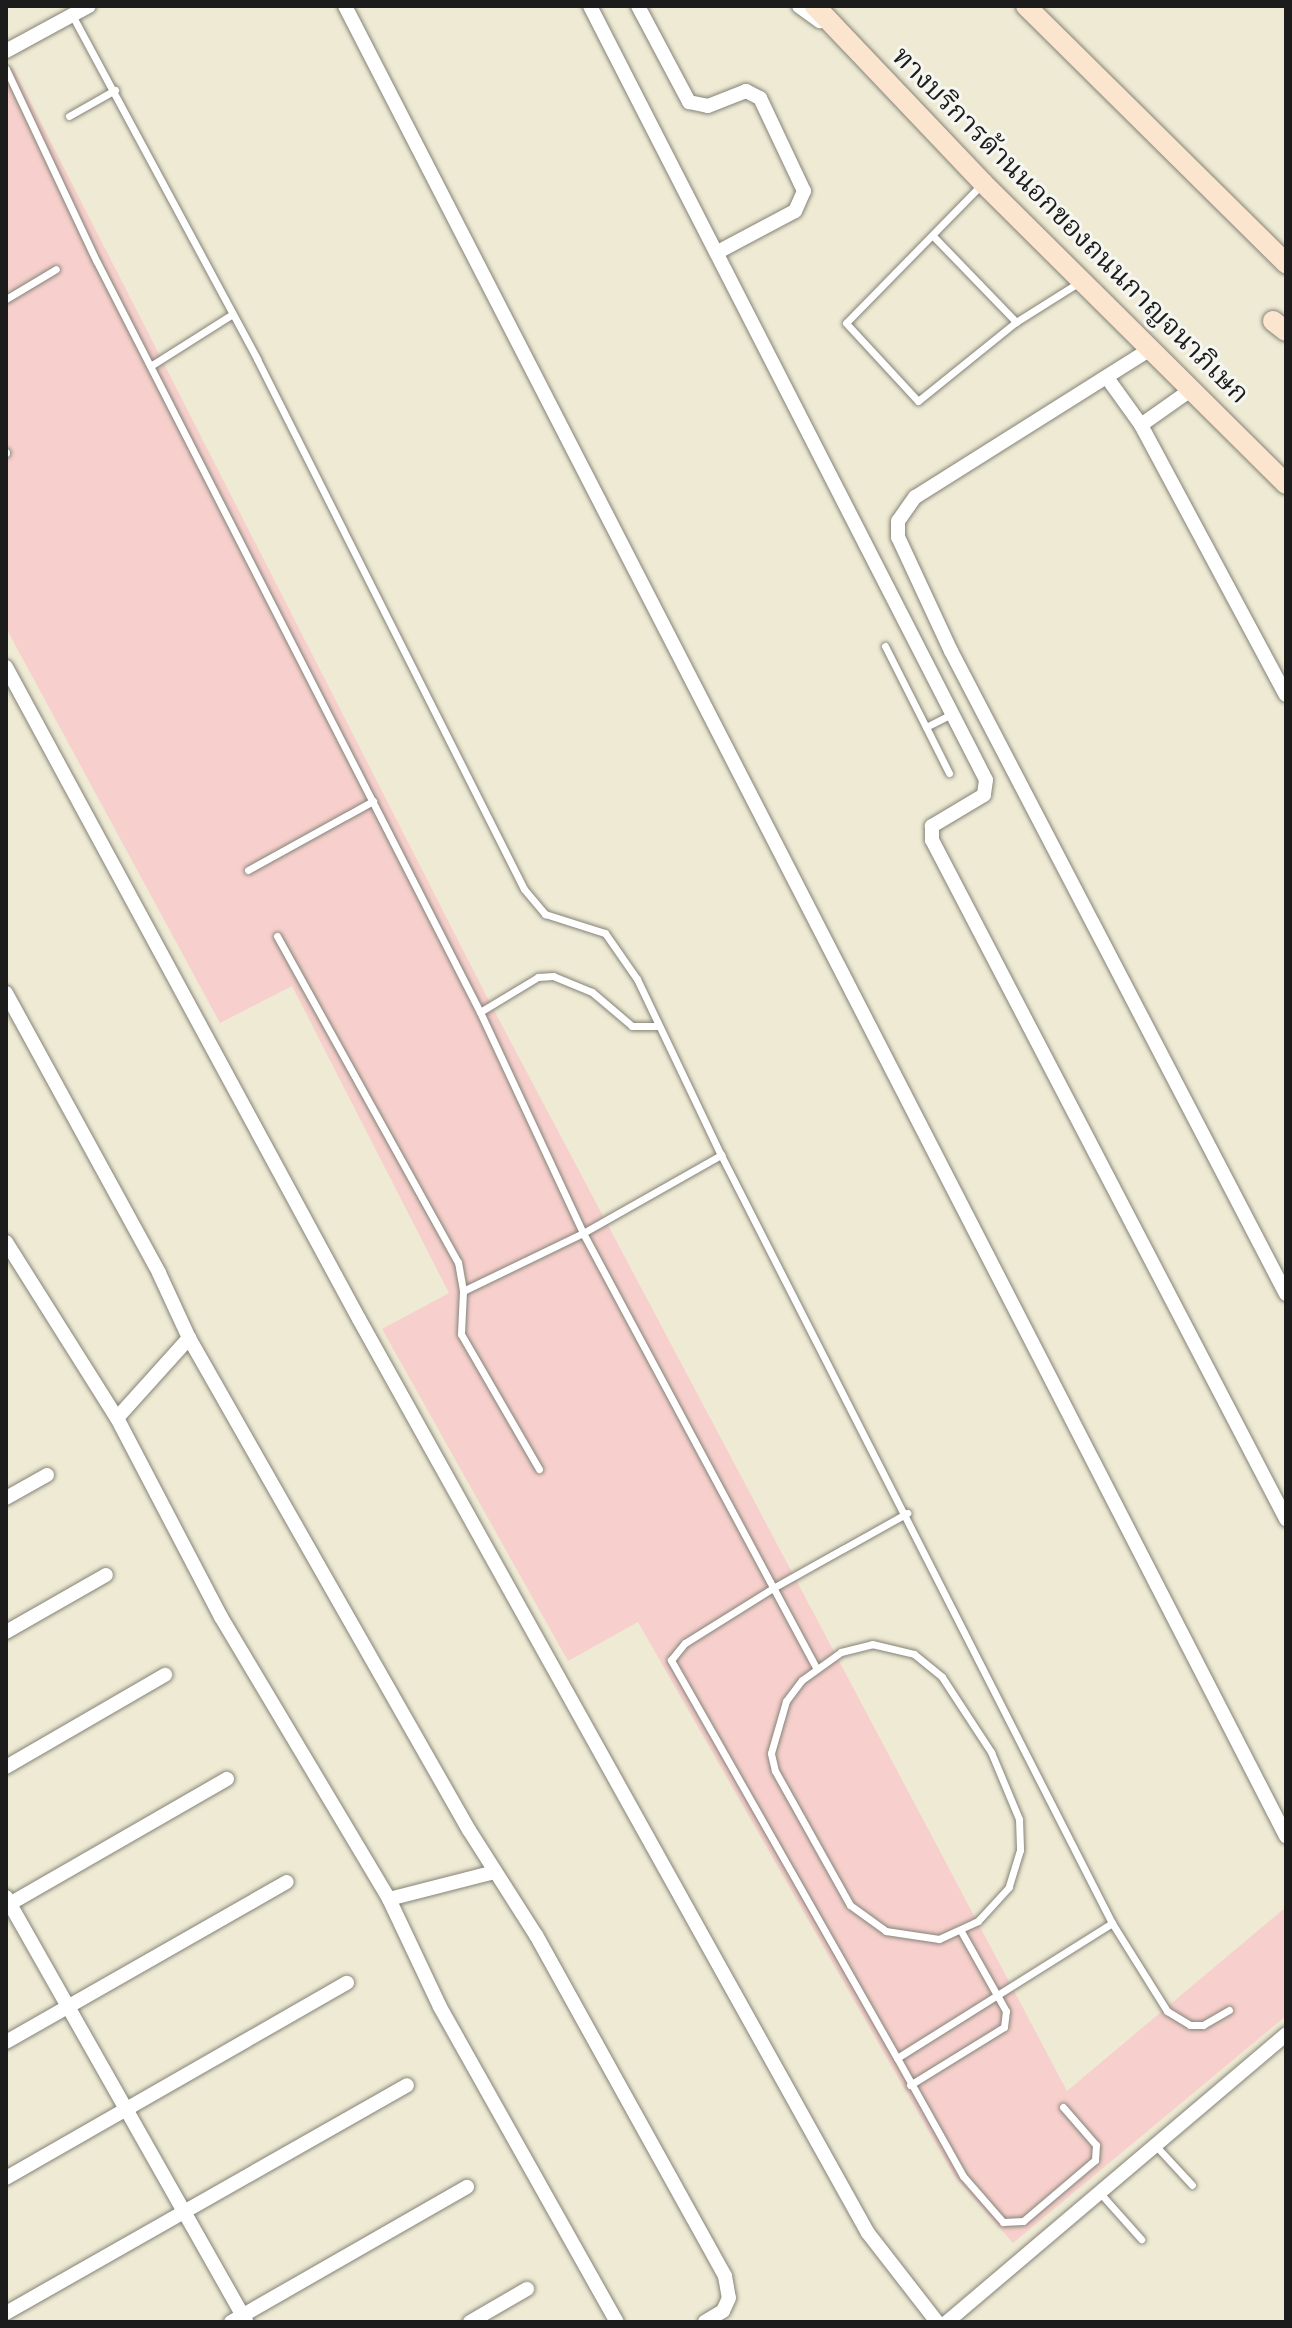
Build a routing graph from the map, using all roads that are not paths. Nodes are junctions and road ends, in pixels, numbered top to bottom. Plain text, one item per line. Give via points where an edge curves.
1 (345, 6) edge
2 (590, 6) edge
3 (638, 6) edge
4 (799, 6) edge
5 (815, 6) edge
6 (1026, 6) edge
7 (87, 7) edge
8 (72, 15) junction
9 (850, 41) junction
10 (6, 51) edge
11 (6, 69) edge
12 (115, 90) junction
13 (69, 116) dead end
14 (983, 183) junction
15 (935, 238) junction
16 (716, 253) junction
17 (1286, 263) edge
18 (56, 269) dead end
19 (1084, 279) junction
20 (6, 299) edge
21 (231, 315) junction
22 (1016, 322) junction
23 (1152, 348) junction
24 (152, 365) junction
25 (1108, 379) junction
26 (1192, 389) junction
27 (1141, 425) junction
28 (1286, 484) edge
29 (885, 646) dead end
30 (6, 667) edge
31 (1286, 695) edge
32 (952, 714) junction
33 (926, 727) junction
34 (949, 773) dead end
35 (373, 801) junction
36 (248, 870) dead end
37 (277, 936) dead end
38 (6, 993) edge
39 (480, 1012) junction
40 (657, 1026) junction
41 (721, 1155) junction
42 (583, 1233) junction
43 (6, 1242) edge
44 (463, 1291) junction
45 (1286, 1294) edge
46 (189, 1338) junction
47 (117, 1418) junction
48 (539, 1469) dead end
49 (47, 1475) dead end
50 (6, 1498) edge
51 (907, 1513) junction
52 (1286, 1519) edge
53 (106, 1575) dead end
54 (773, 1588) junction
55 (6, 1632) edge
56 (815, 1666) junction
57 (165, 1675) dead end
58 (6, 1767) edge
59 (227, 1779) dead end
60 (1286, 1836) edge
61 (495, 1872) junction
62 (287, 1882) dead end
63 (389, 1899) junction
64 (7, 1902) edge
65 (1112, 1923) junction
66 (961, 1931) junction
67 (347, 1983) dead end
68 (997, 1994) junction
69 (68, 2008) junction
70 (1229, 2010) dead end
71 (1286, 2034) edge
72 (6, 2042) edge
73 (897, 2058) junction
74 (407, 2085) dead end
75 (910, 2085) junction
76 (1063, 2107) dead end
77 (126, 2110) junction
78 (1155, 2145) junction
79 (6, 2178) edge
80 (1192, 2185) dead end
81 (467, 2187) dead end
82 (1099, 2193) junction
83 (184, 2213) junction
84 (1141, 2239) dead end
85 (527, 2289) dead end
86 (6, 2313) edge
87 (240, 2320) edge
88 (470, 2322) edge
89 (617, 2322) edge
90 (705, 2322) edge
91 (937, 2322) edge
92 (947, 2322) edge

1 - 60 street
2 - 16 street
3 - 16 street via 689,102 708,106 746,91 760,98 804,191 795,211
4 - 9 street
5 - 9 main road, ทางบริการด้านนอกของถนนกาญจนาภิเษก
6 - 17 main road
7 - 8 street
8 - 10 street
8 - 12 lane
9 - 14 main road, ทางบริการด้านนอกของถนนกาญจนาภิเษก
11 - 24 lane
12 - 13 lane
12 - 21 lane
14 - 15 lane
14 - 19 main road, ทางบริการด้านนอกของถนนกาญจนาภิเษก
15 - 22 lane
15 - 22 lane via 846,323 918,401
16 - 32 street
18 - 20 lane
19 - 22 lane
19 - 23 main road, ทางบริการด้านนอกของถนนกาญจนาภิเษก
21 - 24 lane
21 - 40 lane via 535,908 612,939
23 - 25 street
23 - 26 main road, ทางบริการด้านนอกของถนนกาญจนาภิเษก
24 - 35 lane
25 - 27 street
25 - 45 street via 915,497 898,521 898,537 951,651
26 - 27 street
26 - 28 main road, ทางบริการด้านนอกของถนนกาญจนาภิเษก
27 - 31 street
29 - 33 lane
30 - 91 street via 359,1319 868,2233
32 - 33 lane
32 - 52 street via 988,787 932,826 932,840
33 - 34 lane
35 - 36 lane
35 - 39 lane
37 - 44 lane via 458,1262
38 - 46 street
39 - 40 lane via 538,977 553,976 592,992 632,1026
39 - 42 lane
40 - 41 lane
41 - 42 lane
41 - 51 lane
42 - 44 lane
42 - 54 lane
43 - 47 street
44 - 48 lane via 461,1334
46 - 47 street
46 - 61 street
47 - 63 street via 221,1617
49 - 50 street
51 - 54 lane
51 - 65 lane
53 - 55 street
54 - 56 lane
54 - 73 lane via 685,1643 673,1655 672,1666
56 - 66 lane via 786,1701 771,1753 803,1822 850,1905 865,1920 912,1937 939,1939
56 - 66 lane via 872,1644 914,1654 942,1677 991,1752 1015,1806 1020,1850 1001,1898
57 - 58 street
59 - 64 street
61 - 63 street
61 - 90 street via 536,1935 725,2276 729,2298 723,2311
62 - 69 street
63 - 89 street via 440,2007
64 - 69 street
65 - 68 lane
65 - 70 lane via 1167,2011 1190,2025 1203,2025
66 - 68 lane
67 - 77 street
68 - 73 lane
68 - 75 lane via 1006,2011 1004,2027
69 - 72 street
69 - 77 street
71 - 78 street
73 - 75 lane
74 - 83 street
75 - 76 lane via 963,2176 993,2213 1014,2225 1098,2153
77 - 79 street
77 - 83 street
78 - 80 lane
78 - 82 street
81 - 87 street
82 - 84 lane
82 - 92 street
83 - 86 street
83 - 87 street
85 - 88 street

